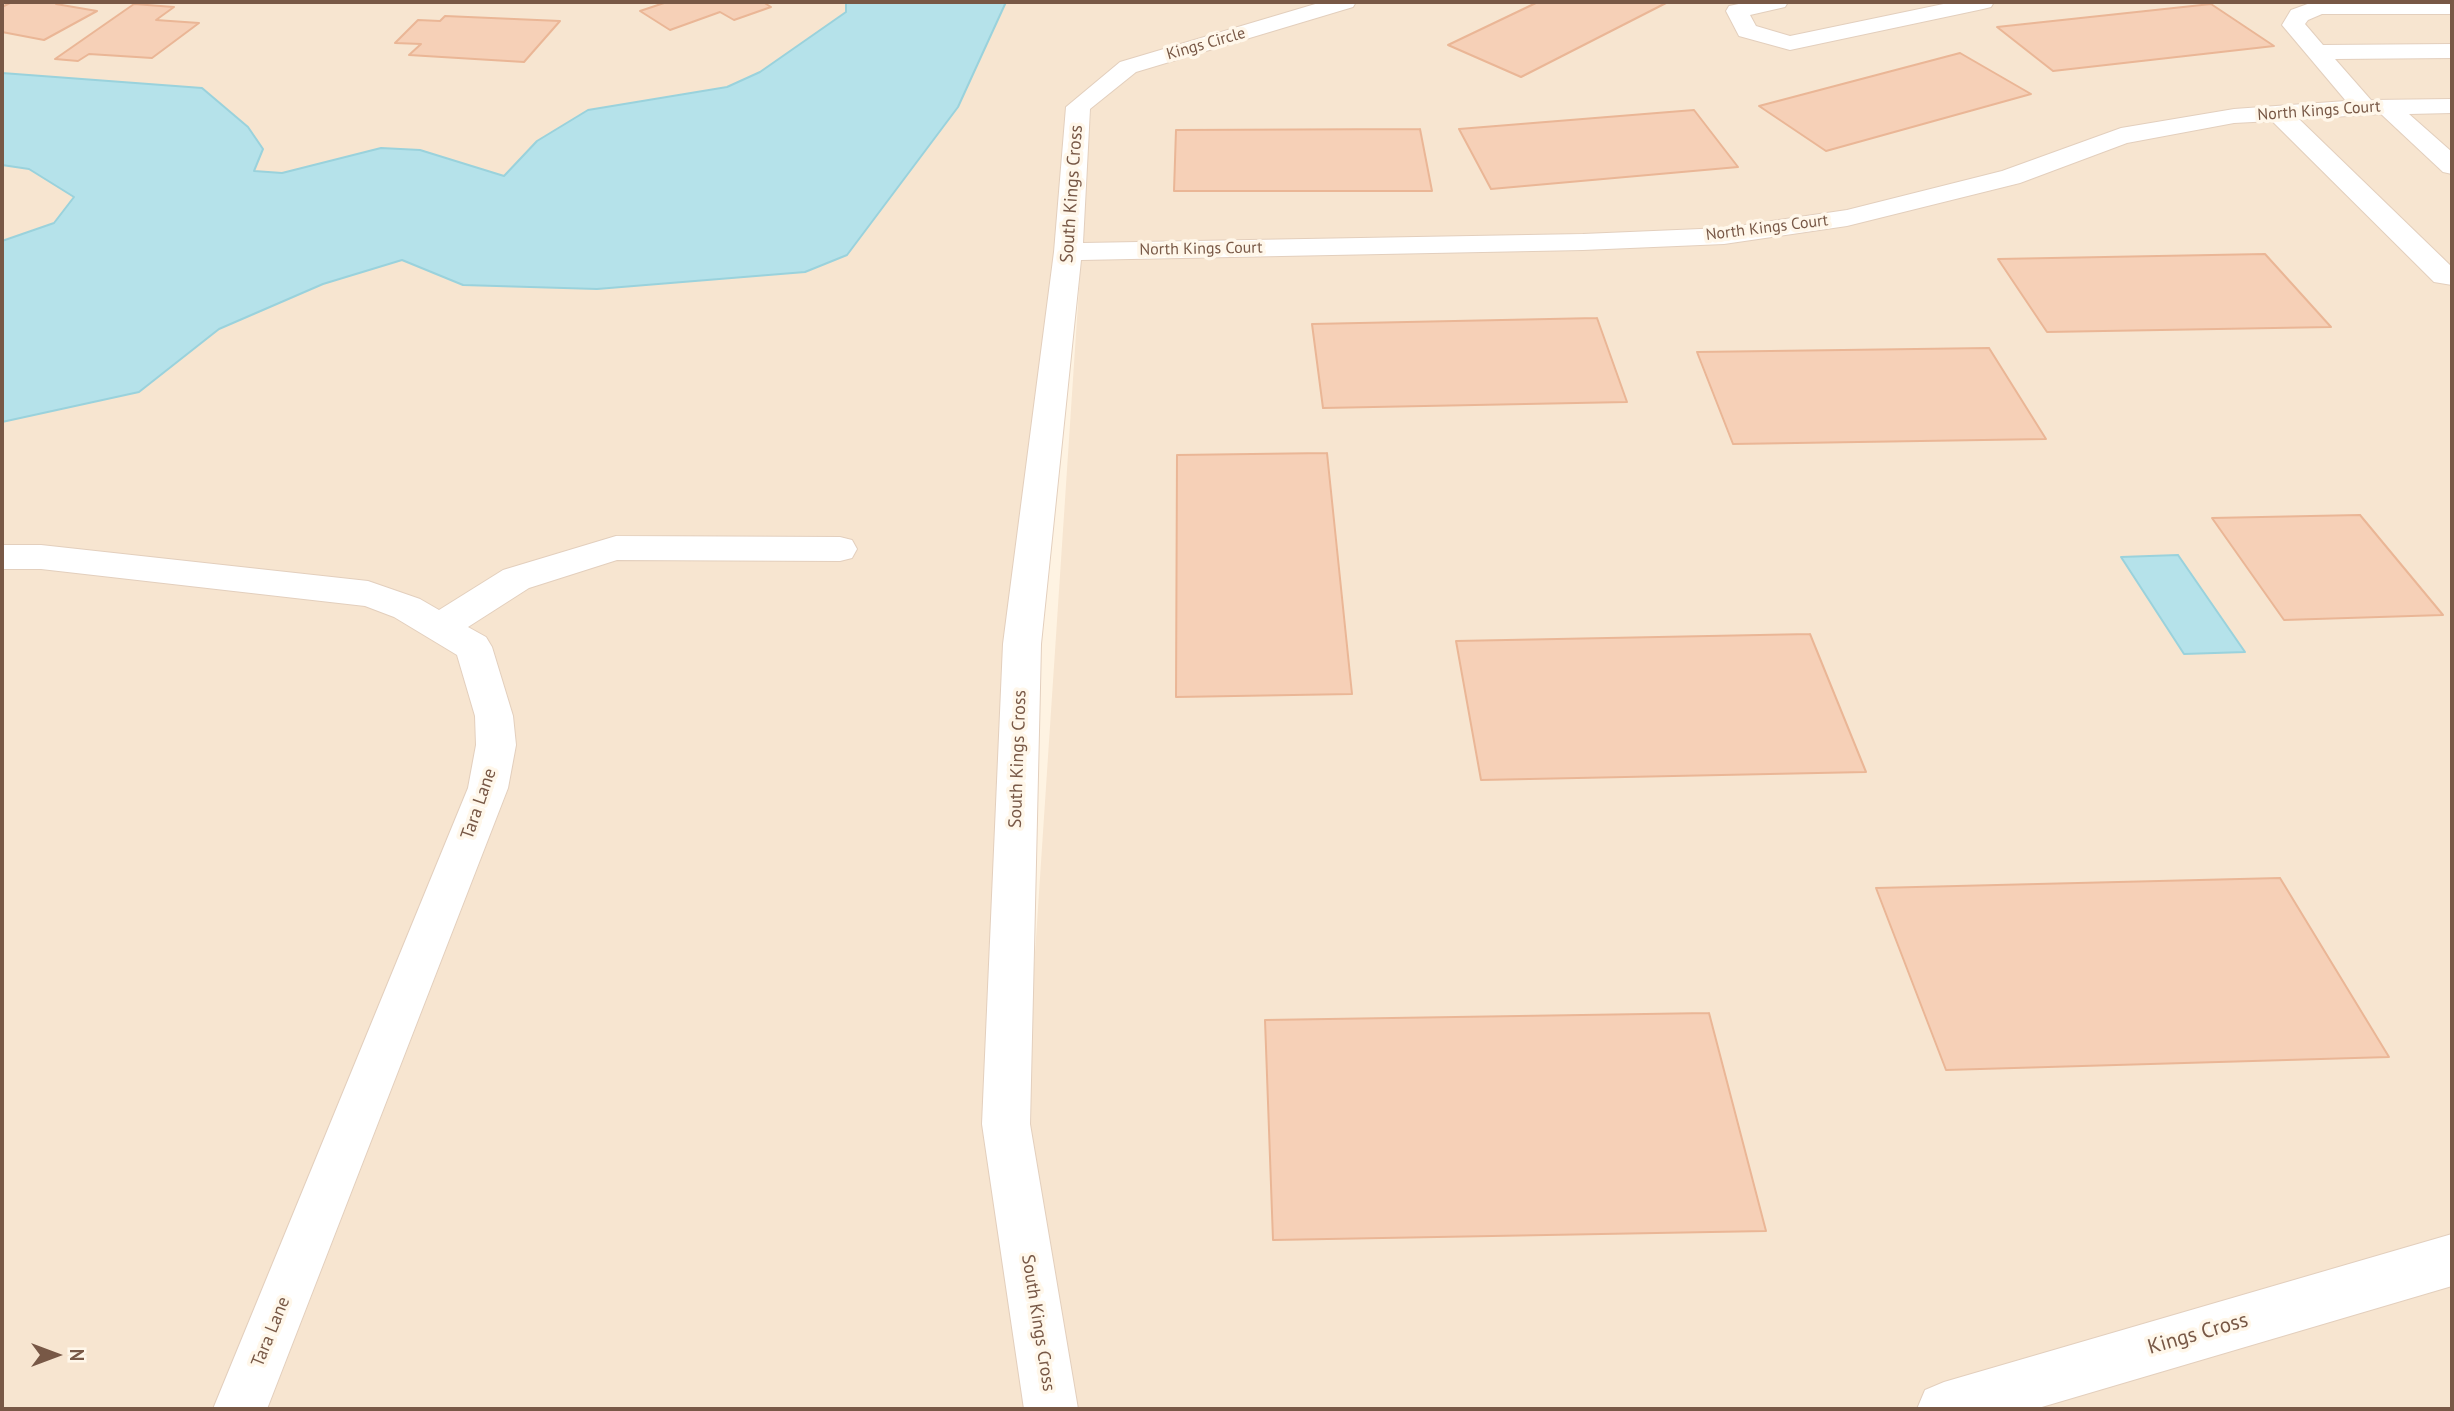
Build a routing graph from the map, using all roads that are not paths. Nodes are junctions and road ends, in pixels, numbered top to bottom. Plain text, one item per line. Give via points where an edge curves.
1 (1345, 2) edge
2 (1777, 2) edge
3 (1983, 2) edge
4 (2452, 7) edge
5 (2452, 51) edge
6 (2315, 52) junction
7 (2452, 106) edge
8 (1078, 107) joint
9 (2375, 107) junction
10 (2278, 113) junction
11 (2452, 166) edge
12 (1068, 252) junction
13 (2452, 276) edge
14 (840, 549) dead end
15 (2, 556) edge
16 (439, 627) junction
17 (2452, 1260) edge
18 (240, 1409) edge
19 (1051, 1409) edge
20 (1944, 1409) edge

1 - 8 street, Kings Circle via 1128,67
2 - 3 street via 1737,11 1747,31 1790,43
4 - 6 street via 2319,7 2299,15 2293,24
5 - 6 street
6 - 9 street
7 - 9 street, North Kings Court
8 - 12 street, South Kings Cross
9 - 10 street, North Kings Court
9 - 11 street
10 - 12 street, North Kings Court via 2121,136 2011,177 1847,218 1724,236
10 - 13 street via 2444,276
12 - 19 street, South Kings Cross via 1022,644 1006,1124
14 - 16 street via 616,548 516,579
15 - 16 street, Tara Lane via 41,556 368,594 407,608
16 - 18 street, Tara Lane via 473,647 484,681 496,745 488,788
17 - 20 street, Kings Cross

